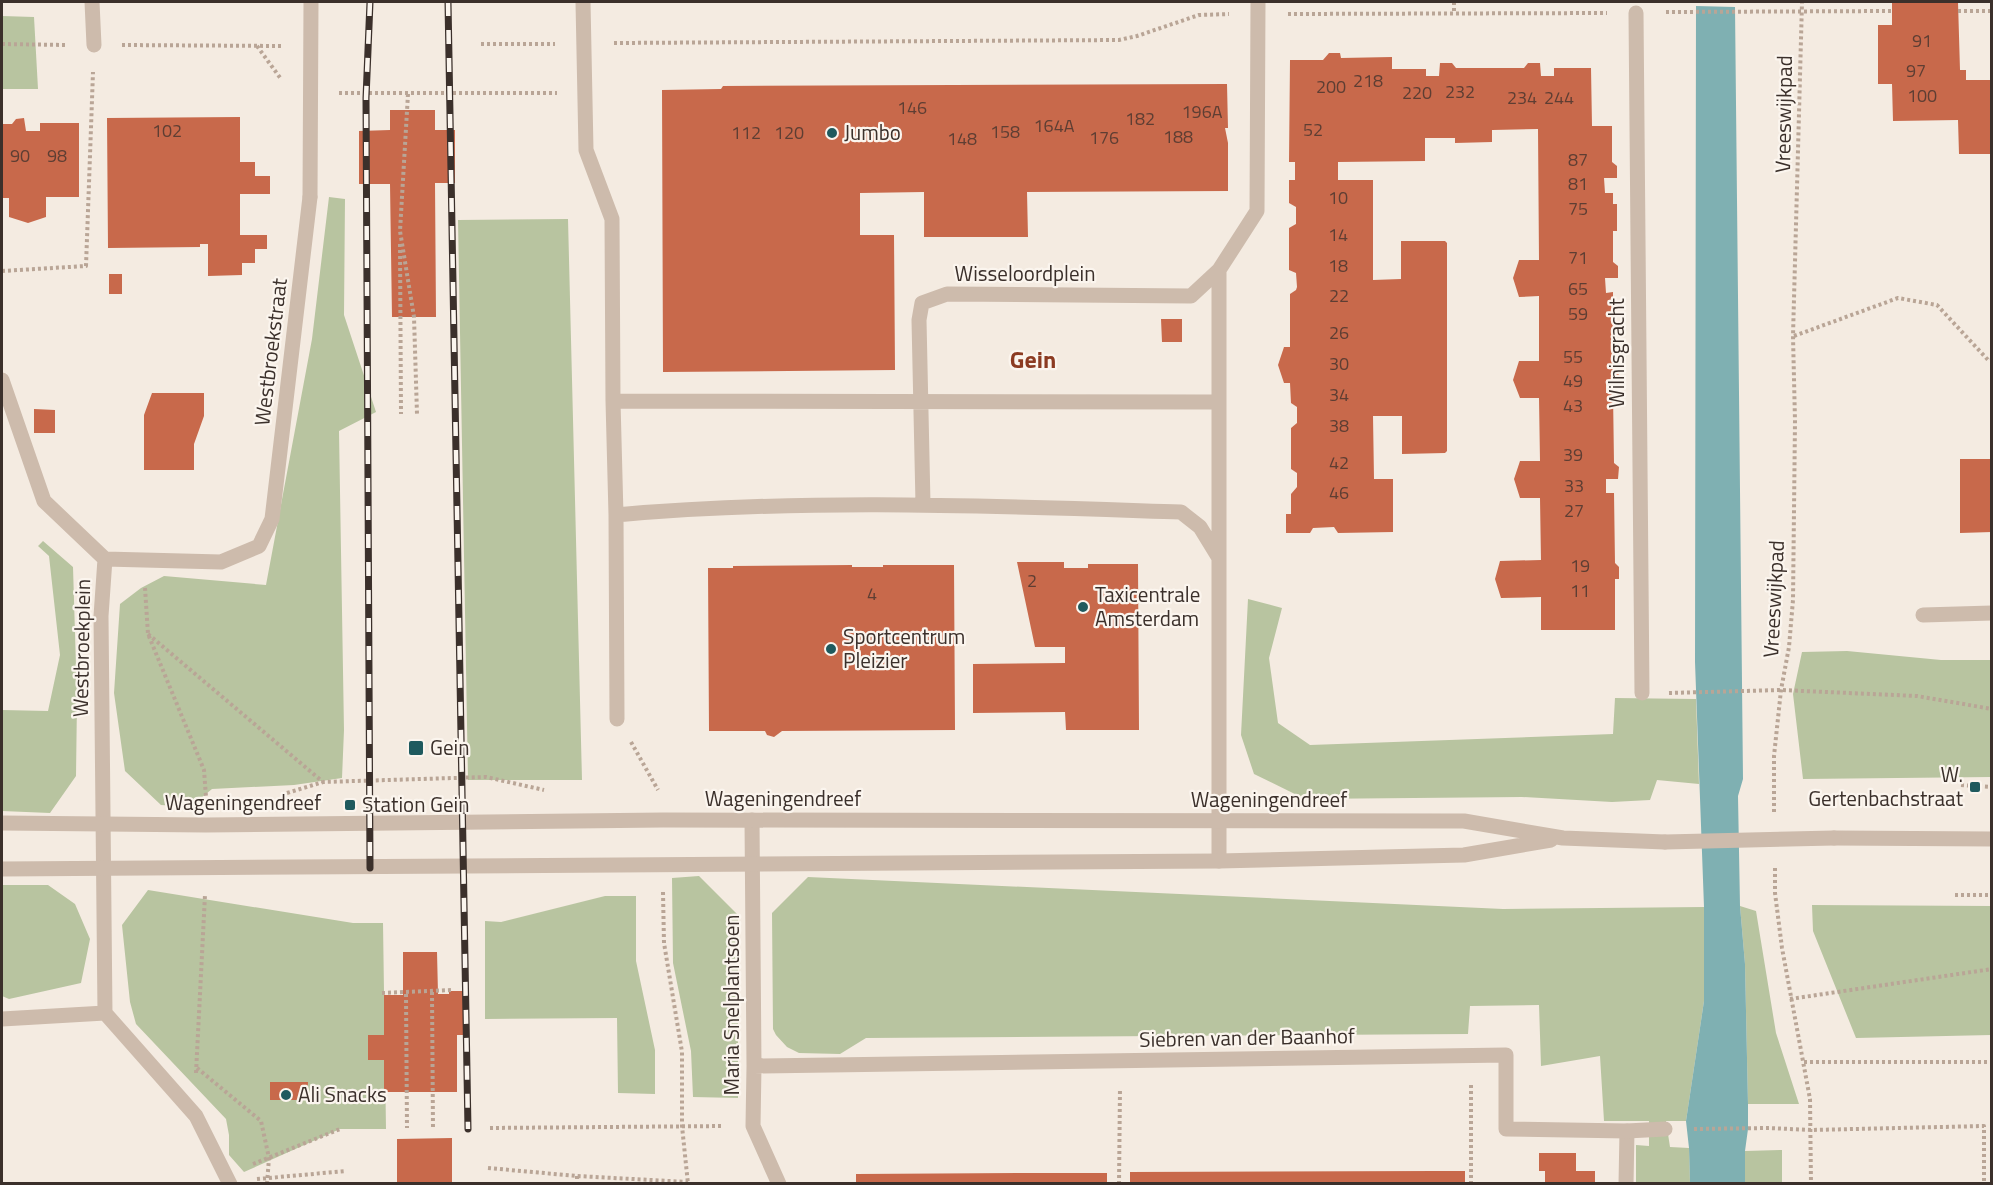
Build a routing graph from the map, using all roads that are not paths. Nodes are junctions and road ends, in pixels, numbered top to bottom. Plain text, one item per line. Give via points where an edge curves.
1 (92, 2) edge
2 (311, 2) edge
3 (583, 2) edge
4 (1258, 8) edge
5 (1636, 12) dead end
6 (94, 45) road end
7 (1219, 270) junction
8 (2, 380) edge
9 (613, 402) junction
10 (1219, 402) junction
11 (920, 403) junction
12 (923, 504) junction
13 (616, 515) junction
14 (1219, 558) junction
15 (105, 559) junction
16 (1992, 614) edge
17 (1923, 615) dead end
18 (1642, 693) dead end
19 (617, 719) road end
20 (752, 820) junction
21 (1218, 821) junction
22 (2, 823) edge
23 (102, 824) junction
24 (1563, 838) junction
25 (1992, 839) edge
26 (1219, 861) junction
27 (752, 864) junction
28 (103, 868) junction
29 (2, 869) edge
30 (105, 1014) junction
31 (2, 1019) edge
32 (754, 1066) junction
33 (1665, 1129) road end
34 (1627, 1131) junction
35 (229, 1178) edge
36 (779, 1184) edge
37 (1626, 1184) edge

1 - 6 street
2 - 15 street, Westbroekstraat, bridge via 310,197 272,519 259,546 221,562
3 - 9 street via 586,150 612,219
4 - 7 street, Wisseloordplein via 1257,211
5 - 18 street, Wilnisgracht
7 - 10 street
7 - 11 street, Wisseloordplein via 1191,296 947,294 922,303
8 - 15 street, Westbroekplein via 44,501
9 - 11 street
9 - 13 street
10 - 11 street
10 - 14 street
11 - 12 street, Wisseloordplein
12 - 13 street via 690,509
12 - 14 street via 1181,512 1200,527
13 - 19 street
14 - 21 street
15 - 23 street, Westbroekplein via 100,616
16 - 17 street
20 - 21 street, Wageningendreef
20 - 23 street, Wageningendreef
20 - 27 street, Maria Snelplantsoen
21 - 24 street, Wageningendreef via 1464,821
21 - 26 street
22 - 23 street, Wageningendreef
23 - 28 street
24 - 25 street, Wageningendreef, bridge via 1665,842
24 - 26 street, Wageningendreef via 1464,855
26 - 27 street, Wageningendreef
27 - 28 street, Wageningendreef
27 - 32 street, Maria Snelplantsoen
28 - 29 street, Wageningendreef
28 - 30 street
30 - 31 street
30 - 35 street via 196,1116
32 - 34 street, Siebren van der Baanhof via 1506,1055 1506,1129
32 - 36 street, Maria Snelplantsoen via 753,1126
33 - 34 street, Siebren van der Baanhof
34 - 37 street

